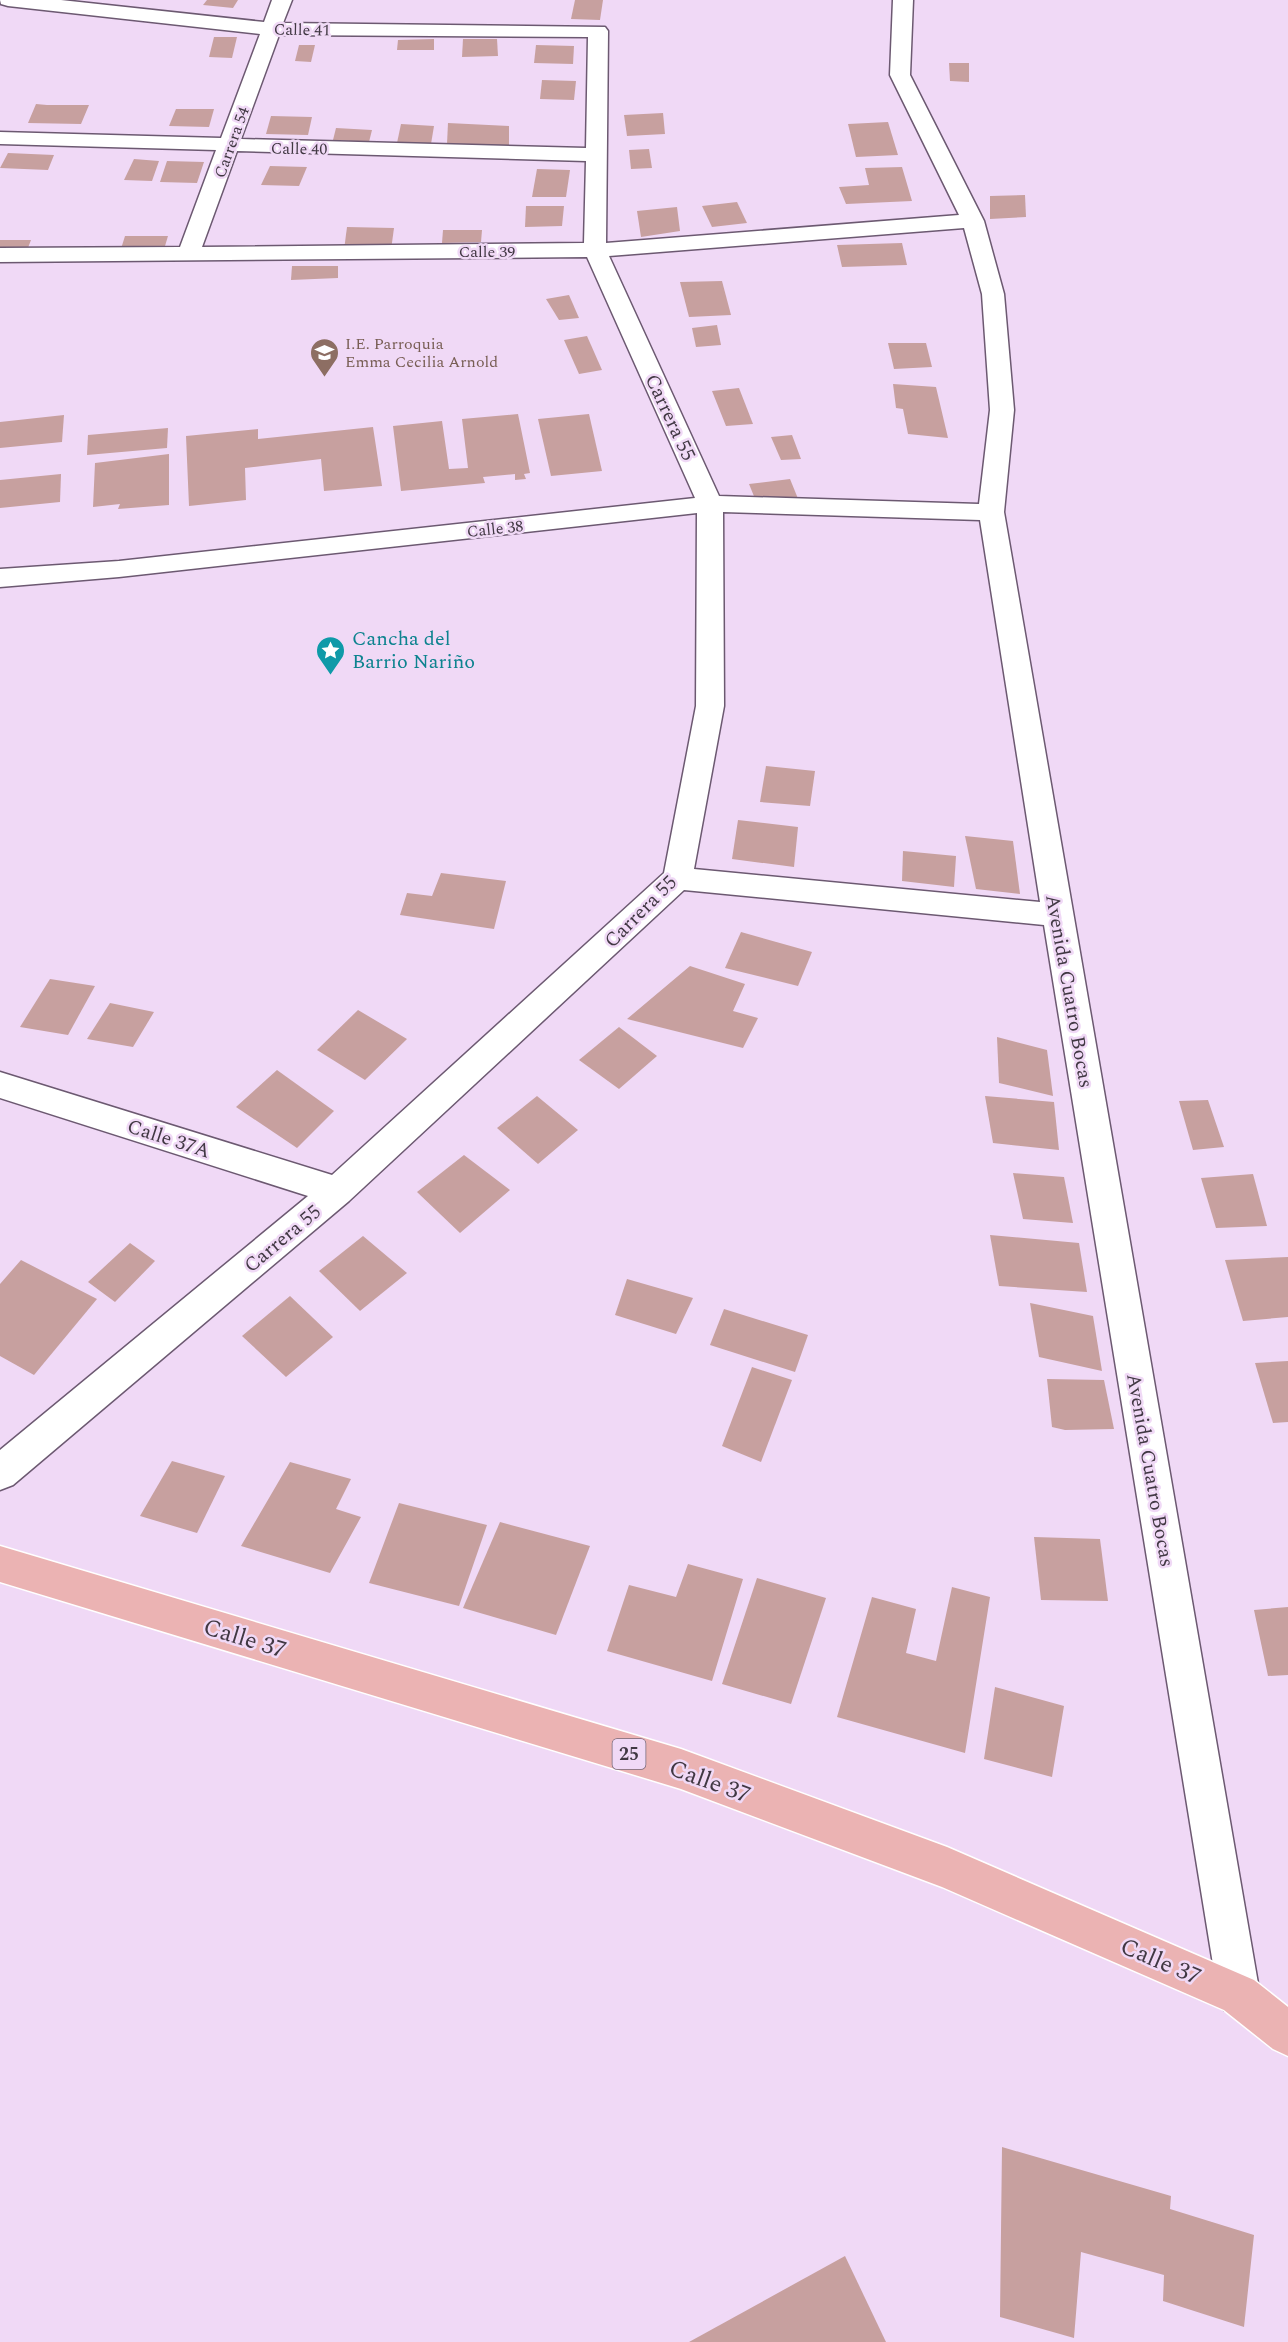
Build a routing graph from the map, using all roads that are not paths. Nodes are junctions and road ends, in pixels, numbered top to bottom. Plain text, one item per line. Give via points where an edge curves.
1 (8, 0) edge
2 (282, 0) edge
3 (903, 0) edge
4 (84, 4) edge
5 (272, 29) junction
6 (598, 31) joint
7 (0, 138) edge
8 (229, 146) junction
9 (598, 155) junction
10 (972, 221) junction
11 (595, 250) junction
12 (188, 254) junction
13 (0, 255) edge
14 (710, 504) junction
15 (992, 512) junction
16 (0, 578) edge
17 (678, 878) junction
18 (1057, 915) junction
19 (0, 1085) edge
20 (338, 1191) junction
21 (0, 1473) edge
22 (0, 1563) edge
23 (1239, 1995) junction
24 (1288, 2034) edge

1 - 4 street, Calle 41
2 - 5 street, Carrera 54
3 - 10 street, Avenida Cuatro Bocas via 900,75
4 - 5 street, Calle 41
5 - 6 street, Calle 41
5 - 8 street, Carrera 54
6 - 9 street, Carrera 55
7 - 8 street, Calle 40
8 - 9 street, Calle 40
8 - 12 street, Carrera 54
9 - 11 street, Carrera 55
10 - 11 street, Calle 39
10 - 15 street, Avenida Cuatro Bocas via 993,294 1002,410
11 - 12 street, Calle 39
11 - 14 street, Carrera 55
12 - 13 street, Calle 39
14 - 15 street, Calle 38
14 - 16 street, Calle 38 via 119,569
14 - 17 street, Carrera 55 via 710,706
15 - 18 street, Avenida Cuatro Bocas
17 - 18 street
17 - 20 street, Carrera 55
18 - 23 street, Avenida Cuatro Bocas
19 - 20 street, Calle 37A
20 - 21 street, Carrera 55
22 - 23 main road, Calle 37 / 25 via 681,1769 947,1868
23 - 24 main road, Calle 37 / 25

